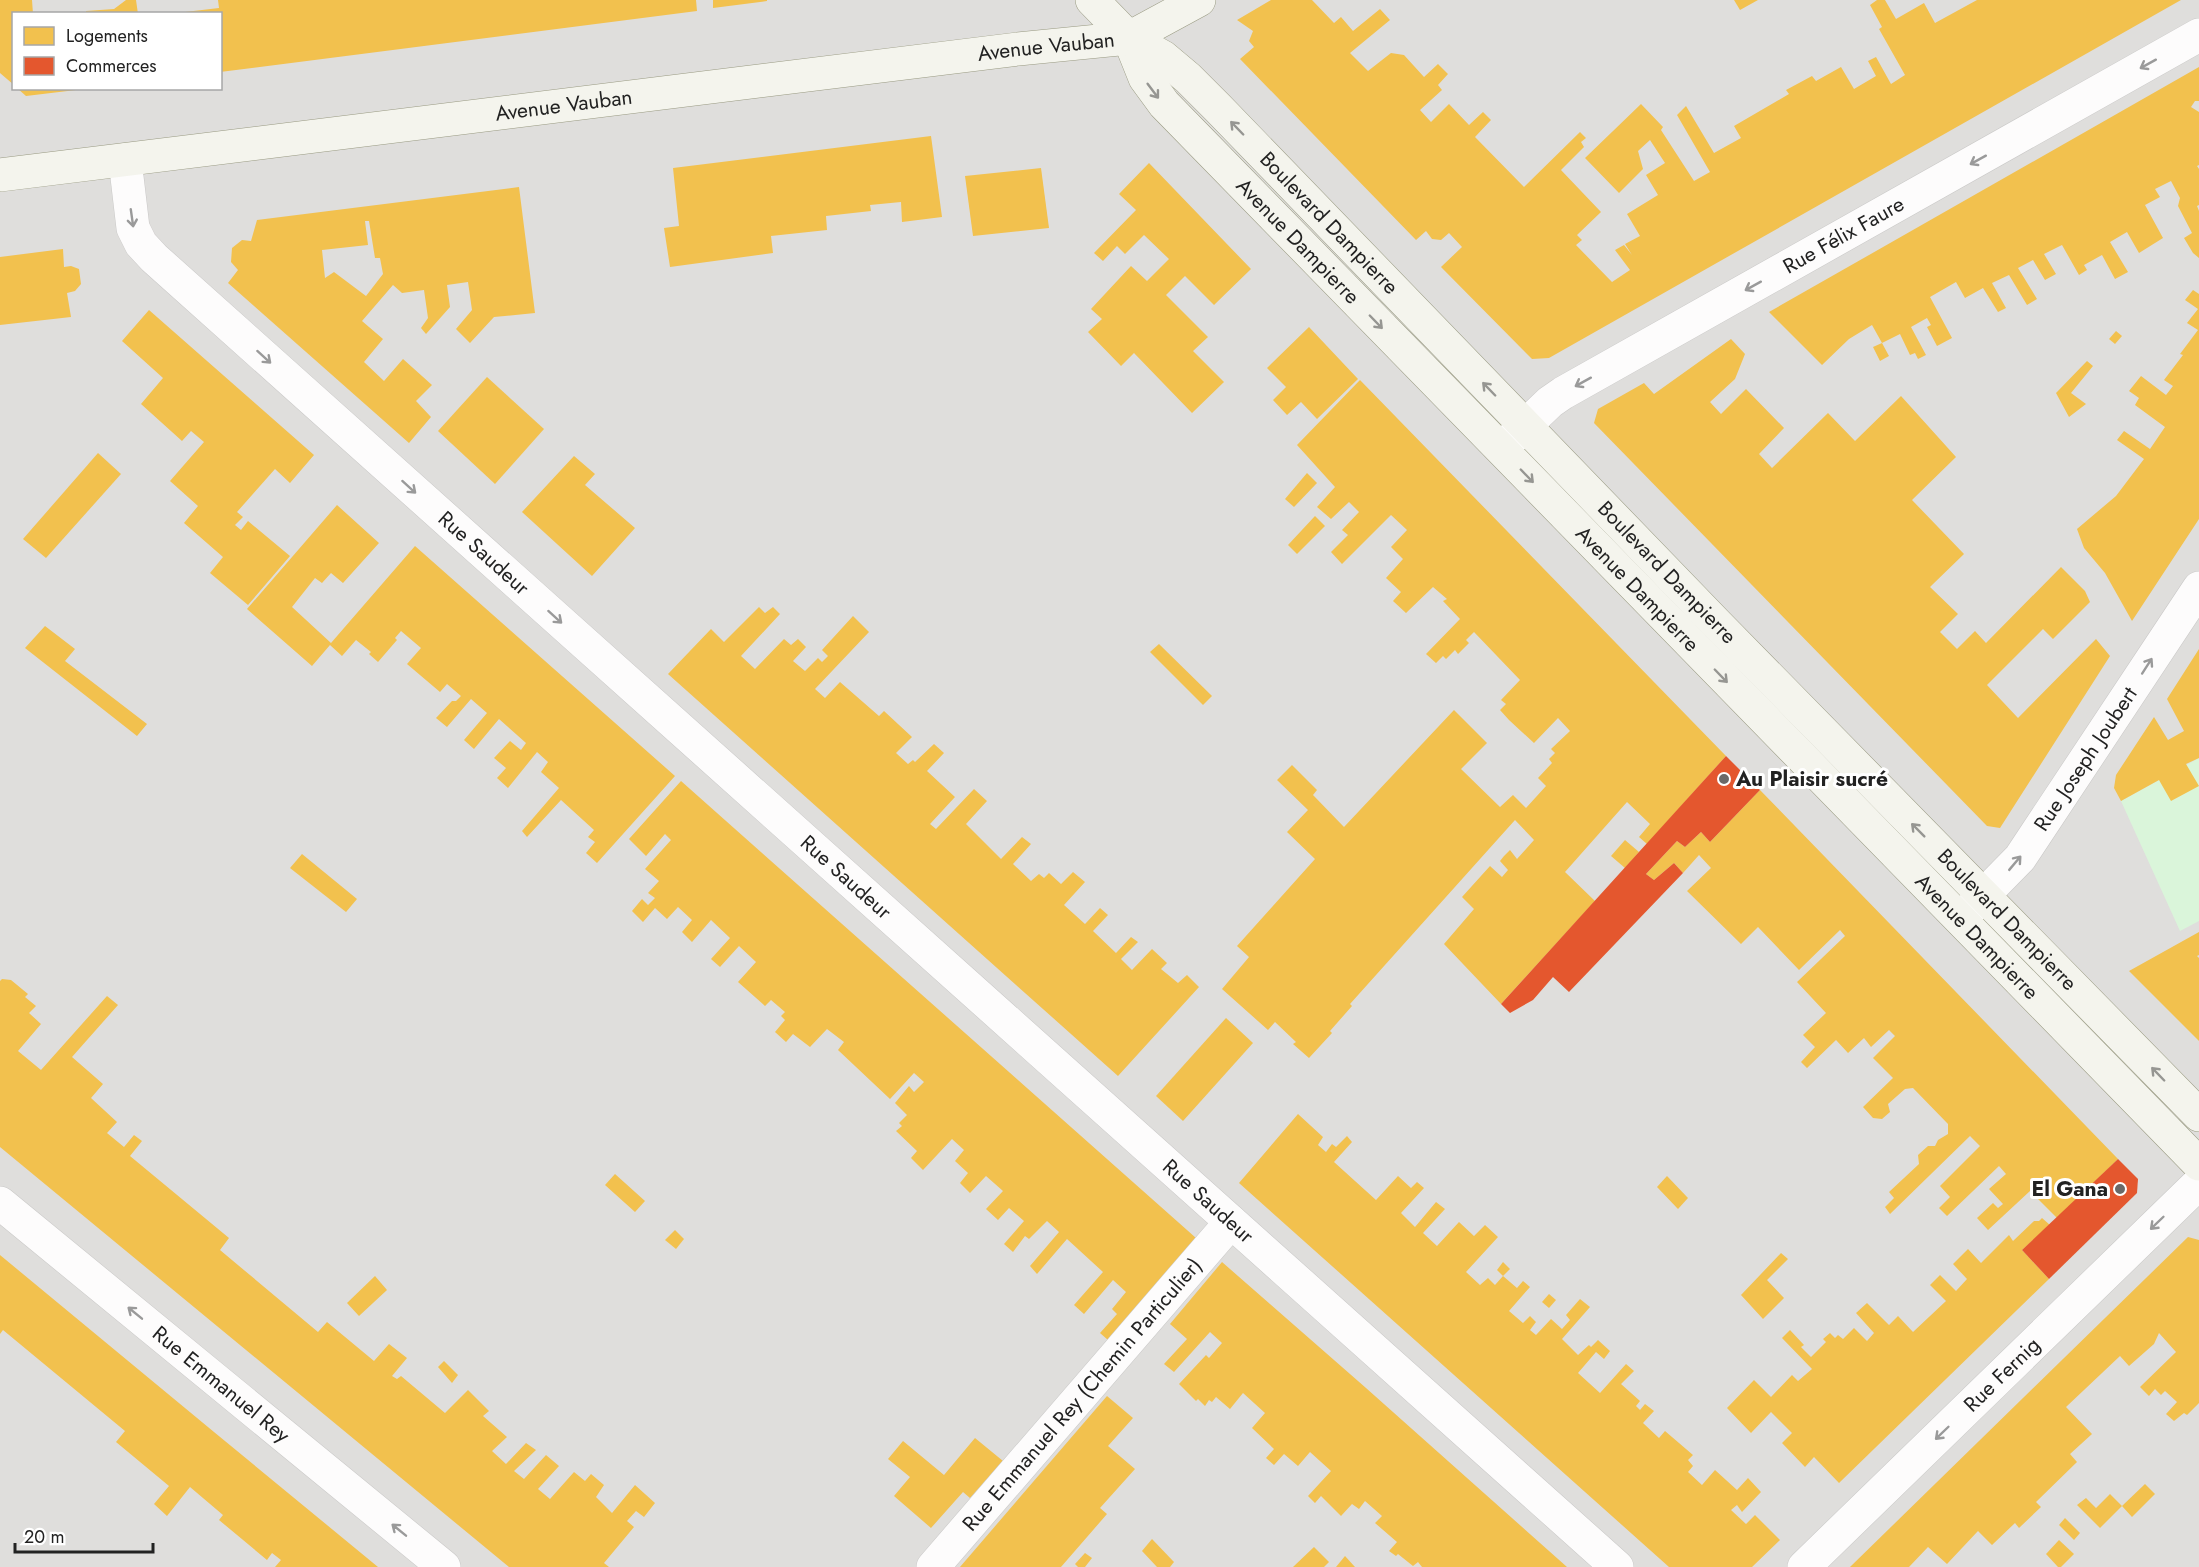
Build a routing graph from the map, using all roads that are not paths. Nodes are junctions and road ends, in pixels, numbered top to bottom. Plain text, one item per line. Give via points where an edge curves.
1 (1092, 0) edge
2 (1199, 0) edge
3 (2199, 35) edge
4 (1129, 38) junction
5 (125, 160) junction
6 (0, 175) edge
7 (1525, 426) junction
8 (1501, 449) junction
9 (2199, 588) edge
10 (1983, 896) junction
11 (1959, 920) junction
12 (2199, 1115) edge
13 (2199, 1164) edge
14 (2199, 1183) edge
15 (0, 1203) edge
16 (1231, 1222) junction
17 (444, 1567) edge
18 (933, 1567) edge
19 (1617, 1567) edge
20 (1804, 1567) edge

1 - 4 main road, Avenue Dampierre
2 - 4 main road
3 -> 7 street, Rue Félix Faure via 1563,393
4 - 5 main road, Avenue Vauban
7 -> 4 main road, Boulevard Dampierre via 1196,86 1163,57
4 -> 8 main road, Avenue Dampierre via 1144,78 1164,104
5 - 6 main road, Avenue Vauban
5 -> 16 street, Rue Saudeur via 133,228 154,258
7 - 8 street, Rue Félix Faure
10 -> 7 main road, Boulevard Dampierre
8 -> 11 main road, Avenue Dampierre
10 -> 9 street, Rue Joseph Joubert via 2026,849
10 - 11 street, Rue Joseph Joubert
12 -> 10 main road, Boulevard Dampierre
11 - 13 main road, Avenue Dampierre
14 -> 20 street, Rue Fernig
17 -> 15 street, Rue Emmanuel Rey
16 - 18 street, Rue Emmanuel Rey (Chemin Particulier)
16 - 19 street, Rue Saudeur

